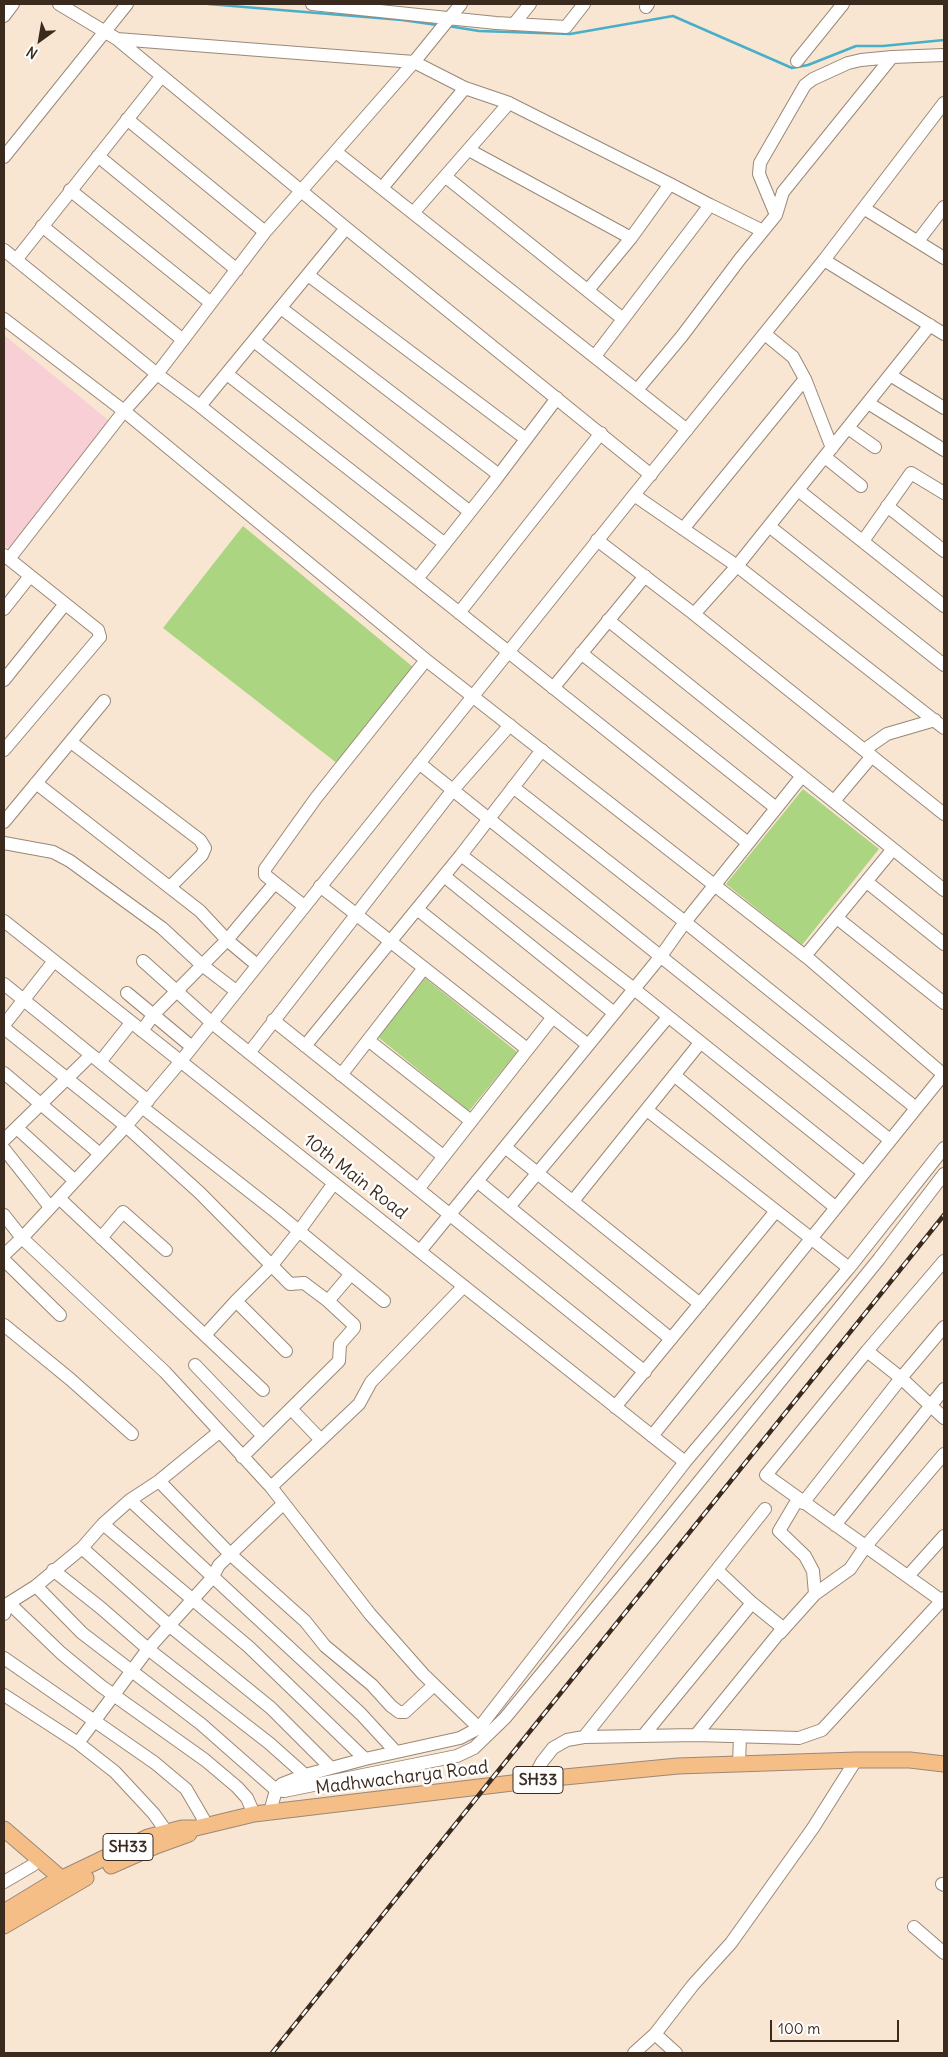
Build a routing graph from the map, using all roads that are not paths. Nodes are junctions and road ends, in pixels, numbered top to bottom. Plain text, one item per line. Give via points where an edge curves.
1 (13, 4) edge
2 (59, 4) edge
3 (127, 4) edge
4 (312, 4) edge
5 (461, 4) edge
6 (530, 4) edge
7 (584, 4) edge
8 (843, 4) edge
9 (352, 6) edge
10 (402, 8) edge
11 (4, 16) edge
12 (445, 23) junction
13 (514, 24) junction
14 (105, 31) junction
15 (117, 39) junction
16 (944, 54) edge
17 (892, 57) junction
18 (798, 61) dead end
19 (414, 62) junction
20 (160, 77) junction
21 (466, 88) junction
22 (509, 103) junction
23 (944, 103) edge
24 (127, 119) junction
25 (469, 150) junction
26 (336, 152) junction
27 (98, 156) junction
28 (4, 157) edge
29 (446, 177) junction
30 (670, 184) junction
31 (382, 188) junction
32 (70, 190) junction
33 (301, 192) junction
34 (710, 205) junction
35 (944, 207) edge
36 (865, 209) junction
37 (414, 213) junction
38 (776, 215) junction
39 (42, 226) junction
40 (346, 228) junction
41 (763, 231) junction
42 (265, 232) junction
43 (632, 238) junction
44 (918, 241) junction
45 (4, 250) edge
46 (944, 258) edge
47 (16, 260) junction
48 (824, 260) junction
49 (237, 270) junction
50 (308, 275) junction
51 (588, 290) junction
52 (211, 303) junction
53 (281, 308) junction
54 (4, 318) edge
55 (623, 319) junction
56 (930, 326) junction
57 (765, 334) junction
58 (944, 334) edge
59 (183, 340) junction
60 (254, 341) junction
61 (594, 356) junction
62 (157, 374) junction
63 (227, 374) junction
64 (890, 375) junction
65 (805, 379) junction
66 (637, 390) junction
67 (557, 398) junction
68 (868, 403) junction
69 (200, 406) junction
70 (944, 408) edge
71 (124, 411) junction
72 (848, 428) junction
73 (687, 430) junction
74 (601, 433) junction
75 (526, 439) junction
76 (874, 447) dead end
77 (944, 450) edge
78 (828, 452) junction
79 (499, 475) junction
80 (651, 475) junction
81 (861, 486) dead end
82 (798, 490) junction
83 (944, 493) edge
84 (634, 495) junction
85 (887, 506) junction
86 (470, 512) junction
87 (769, 526) junction
88 (683, 529) junction
89 (598, 540) junction
90 (863, 541) junction
91 (445, 544) junction
92 (944, 551) edge
93 (6, 557) edge
94 (737, 566) junction
95 (30, 576) junction
96 (645, 576) junction
97 (417, 579) junction
98 (65, 604) junction
99 (944, 606) edge
100 (4, 609) edge
101 (459, 613) junction
102 (694, 614) junction
103 (608, 620) junction
104 (509, 653) junction
105 (581, 654) junction
106 (426, 660) junction
107 (944, 665) edge
108 (4, 680) edge
109 (553, 688) junction
110 (473, 696) junction
111 (104, 701) dead end
112 (941, 723) edge
113 (510, 725) junction
114 (70, 742) junction
115 (4, 750) edge
116 (542, 750) junction
117 (868, 753) junction
118 (419, 763) junction
119 (802, 776) junction
120 (36, 783) junction
121 (513, 787) junction
122 (452, 791) junction
123 (834, 801) junction
124 (776, 808) junction
125 (944, 814) edge
126 (488, 820) junction
127 (4, 822) edge
128 (4, 842) edge
129 (748, 844) junction
130 (893, 849) junction
131 (461, 855) junction
132 (444, 876) junction
133 (867, 882) junction
134 (274, 884) junction
135 (715, 884) junction
136 (320, 886) junction
137 (170, 887) junction
138 (944, 890) edge
139 (304, 906) junction
140 (417, 909) junction
141 (356, 914) junction
142 (837, 918) junction
143 (4, 921) edge
144 (685, 922) junction
145 (227, 940) junction
146 (390, 941) junction
147 (944, 944) edge
148 (661, 956) junction
149 (805, 956) junction
150 (54, 961) junction
151 (143, 961) dead end
152 (202, 965) junction
153 (257, 965) junction
154 (424, 968) junction
155 (4, 984) edge
156 (634, 989) junction
157 (178, 990) junction
158 (236, 991) junction
159 (127, 993) dead end
160 (24, 999) junction
161 (944, 1003) edge
162 (614, 1013) junction
163 (154, 1014) junction
164 (553, 1016) junction
165 (668, 1016) junction
166 (273, 1020) junction
167 (211, 1022) junction
168 (131, 1023) junction
169 (4, 1026) edge
170 (142, 1031) junction
171 (368, 1040) junction
172 (700, 1043) junction
173 (588, 1045) junction
174 (306, 1046) junction
175 (192, 1047) junction
176 (527, 1049) junction
177 (249, 1052) junction
178 (96, 1058) junction
179 (181, 1061) junction
180 (4, 1072) edge
181 (341, 1075) junction
182 (674, 1075) junction
183 (944, 1075) edge
184 (68, 1079) junction
185 (41, 1104) junction
186 (145, 1104) junction
187 (916, 1108) junction
188 (646, 1110) junction
189 (471, 1121) junction
190 (126, 1126) junction
191 (17, 1128) junction
192 (4, 1140) edge
193 (890, 1140) junction
194 (505, 1146) junction
195 (4, 1148) edge
196 (944, 1148) edge
197 (100, 1154) junction
198 (443, 1156) junction
199 (864, 1172) junction
200 (538, 1173) junction
201 (944, 1174) edge
202 (75, 1181) junction
203 (477, 1181) junction
204 (334, 1183) junction
205 (418, 1188) junction
206 (573, 1202) junction
207 (54, 1203) junction
208 (509, 1207) junction
209 (835, 1207) junction
210 (776, 1211) junction
211 (450, 1214) junction
212 (4, 1215) edge
213 (299, 1231) junction
214 (812, 1237) junction
215 (22, 1238) junction
216 (101, 1238) junction
217 (166, 1250) dead end
218 (420, 1251) junction
219 (4, 1255) edge
220 (4, 1260) edge
221 (272, 1265) junction
222 (943, 1266) edge
223 (849, 1268) junction
224 (351, 1274) junction
225 (464, 1286) junction
226 (236, 1301) junction
227 (328, 1301) junction
228 (384, 1301) dead end
229 (700, 1304) junction
230 (60, 1315) dead end
231 (4, 1325) edge
232 (944, 1327) edge
233 (205, 1335) junction
234 (671, 1339) junction
235 (286, 1351) dead end
236 (867, 1351) junction
237 (195, 1365) dead end
238 (645, 1372) junction
239 (901, 1378) junction
240 (944, 1389) edge
241 (263, 1390) dead end
242 (930, 1406) junction
243 (615, 1407) junction
244 (296, 1414) dead end
245 (944, 1418) edge
246 (219, 1432) junction
247 (132, 1434) dead end
248 (263, 1436) junction
249 (652, 1436) junction
250 (321, 1440) junction
251 (944, 1454) edge
252 (242, 1457) junction
253 (685, 1462) junction
254 (159, 1481) junction
255 (271, 1487) junction
256 (130, 1500) junction
257 (801, 1501) junction
258 (283, 1504) junction
259 (765, 1509) dead end
260 (103, 1524) junction
261 (835, 1526) junction
262 (944, 1536) edge
263 (865, 1547) junction
264 (82, 1548) junction
265 (230, 1554) junction
266 (53, 1570) junction
267 (717, 1570) junction
268 (908, 1576) junction
269 (212, 1578) junction
270 (36, 1586) junction
271 (815, 1594) junction
272 (192, 1600) junction
273 (943, 1600) edge
274 (752, 1603) junction
275 (6, 1609) edge
276 (170, 1626) junction
277 (780, 1632) junction
278 (148, 1649) junction
279 (4, 1658) edge
280 (132, 1671) junction
281 (434, 1685) junction
282 (4, 1695) edge
283 (113, 1695) junction
284 (95, 1722) junction
285 (479, 1728) junction
286 (696, 1735) junction
287 (584, 1736) junction
288 (643, 1736) junction
289 (740, 1736) junction
290 (78, 1743) junction
291 (396, 1752) junction
292 (365, 1759) junction
293 (856, 1760) junction
294 (883, 1761) junction
295 (739, 1764) junction
296 (944, 1764) edge
297 (332, 1768) junction
298 (944, 1774) edge
299 (305, 1775) junction
300 (532, 1781) junction
301 (276, 1790) junction
302 (270, 1812) junction
303 (254, 1814) junction
304 (202, 1827) junction
305 (4, 1829) edge
306 (166, 1831) junction
307 (4, 1842) edge
308 (33, 1865) junction
309 (4, 1882) edge
310 (61, 1886) junction
311 (4, 1912) edge
312 (4, 1926) edge
313 (914, 1927) dead end
314 (944, 1953) edge
315 (655, 2034) junction
316 (634, 2053) edge
317 (676, 2053) edge

1 - 11 street
2 - 14 street
3 - 14 street
4 - 9 street
5 - 12 street
6 - 13 street
7 - 13 street via 566,27
8 - 18 street
9 - 10 street
10 - 12 street
12 - 13 street
12 - 19 street
14 - 15 street
14 - 28 street
15 - 19 street
15 - 20 street
16 - 17 street
17 - 38 street via 783,192
17 - 38 street via 848,63 805,85 760,163 759,174
19 - 21 street
19 - 26 street
20 - 24 street
20 - 33 street
21 - 22 street
21 - 31 street
22 - 25 street
22 - 30 street
23 - 36 street
24 - 27 street
24 - 42 street
25 - 29 street
25 - 43 street
26 - 31 street
26 - 33 street
27 - 32 street
27 - 49 street
29 - 37 street
29 - 51 street
30 - 34 street
30 - 43 street
31 - 37 street
32 - 39 street
32 - 52 street
33 - 40 street
33 - 42 street
34 - 41 street
34 - 55 street
35 - 44 street
36 - 44 street
36 - 48 street
37 - 61 street
38 - 41 street
39 - 47 street
39 - 59 street
40 - 50 street
40 - 67 street
41 - 66 street
42 - 49 street
43 - 51 street
44 - 46 street
45 - 47 street
47 - 62 street
48 - 56 street
48 - 57 street
49 - 52 street
50 - 53 street
50 - 75 street
51 - 55 street
52 - 59 street
53 - 60 street
53 - 79 street
54 - 71 street
55 - 61 street
56 - 58 street
56 - 64 street
57 - 65 street via 793,357
57 - 73 street
59 - 62 street
60 - 63 street
60 - 86 street
61 - 66 street
62 - 69 street
62 - 71 street
63 - 69 street
63 - 91 street
64 - 68 street
64 - 70 street
65 - 78 street
65 - 88 street
66 - 73 street
67 - 74 street
67 - 75 street
68 - 72 street
68 - 77 street
69 - 97 street
71 - 93 street
71 - 106 street
72 - 76 street
72 - 78 street
73 - 80 street
74 - 80 street
74 - 101 street
75 - 79 street
78 - 81 street
78 - 82 street
79 - 86 street
80 - 84 street
82 - 87 street
82 - 90 street
83 - 85 street via 911,473
84 - 88 street
84 - 89 street
85 - 90 street
85 - 92 street
86 - 91 street
87 - 94 street
87 - 107 street
88 - 94 street
89 - 96 street
89 - 104 street
90 - 99 street
91 - 97 street
93 - 95 street
94 - 102 street
94 - 112 street
95 - 98 street
95 - 100 street
96 - 102 street
96 - 103 street
97 - 101 street
98 - 108 street
98 - 115 street via 98,630 100,637
101 - 104 street
102 - 117 street
103 - 105 street
103 - 119 street
104 - 109 street
104 - 110 street
105 - 109 street
105 - 124 street
106 - 110 street
106 - 134 street via 316,798 265,869 265,875
109 - 129 street
110 - 113 street
110 - 118 street
111 - 114 street
112 - 117 street via 887,734
113 - 116 street
113 - 122 street
114 - 120 street
114 - 137 street via 200,840 205,848 202,855
116 - 121 street
116 - 135 street
117 - 123 street
117 - 125 street
118 - 122 street
118 - 136 street
119 - 123 street
119 - 124 street
120 - 127 street
120 - 137 street
121 - 126 street
121 - 144 street
122 - 126 street
122 - 141 street
123 - 130 street
124 - 129 street
126 - 131 street
126 - 148 street
128 - 152 street via 53,852 65,858 162,928
129 - 135 street
130 - 133 street
130 - 138 street
131 - 132 street
131 - 156 street
132 - 140 street
132 - 162 street
133 - 142 street
133 - 147 street
134 - 139 street
134 - 145 street
135 - 144 street
135 - 149 street
136 - 139 street
136 - 141 street
137 - 145 street via 200,911
139 - 153 street
140 - 146 street
140 - 164 street
141 - 146 street
141 - 166 street
142 - 149 street
142 - 161 street
143 - 150 street, 10th Main Road
144 - 148 street
144 - 187 street
145 - 152 street
145 - 153 street
146 - 154 street
146 - 174 street
148 - 156 street
148 - 193 street
149 - 183 street
150 - 160 street
150 - 168 street, 10th Main Road
151 - 157 street
152 - 157 street
152 - 158 street
153 - 158 street
154 - 171 street
154 - 176 street
155 - 160 street
156 - 162 street
156 - 165 street
157 - 163 street
157 - 167 street
158 - 167 street
159 - 163 street
160 - 169 street
160 - 178 street
162 - 173 street
163 - 170 street
163 - 175 street
164 - 173 street
164 - 176 street
165 - 172 street
165 - 200 street
166 - 174 street
166 - 177 street
167 - 175 street
167 - 177 street
168 - 170 street, 10th Main Road
168 - 178 street
169 - 184 street
170 - 179 street, 10th Main Road
171 - 181 street
171 - 189 street
172 - 182 street
172 - 199 street
173 - 194 street
174 - 181 street
175 - 179 street
176 - 189 street
177 - 205 street
178 - 184 street
178 - 186 street
179 - 186 street
179 - 204 street, 10th Main Road
180 - 185 street
181 - 198 street
182 - 188 street
182 - 209 street
183 - 187 street
184 - 185 street
184 - 190 street
185 - 191 street
185 - 197 street
186 - 190 street
186 - 213 street
187 - 193 street
188 - 206 street
188 - 210 street
189 - 198 street
190 - 197 street
190 - 221 street
191 - 192 street
191 - 202 street
193 - 199 street
194 - 200 street
194 - 203 street
195 - 207 street
196 - 223 street
197 - 202 street
198 - 205 street
199 - 209 street
200 - 206 street
200 - 208 street
201 - 301 street via 656,1535 474,1748 458,1756
202 - 207 street
203 - 208 street
203 - 211 street
204 - 213 street
204 - 218 street, 10th Main Road
205 - 211 street
206 - 229 street
207 - 215 street
207 - 216 street
208 - 234 street
209 - 214 street
210 - 214 street
210 - 229 street
211 - 218 street
211 - 238 street
212 - 215 street
213 - 221 street
213 - 224 street
214 - 223 street
214 - 249 street
215 - 219 street
215 - 246 street via 165,1372
216 - 217 street via 123,1212
216 - 233 street
218 - 225 street, 10th Main Road
220 - 230 street
221 - 226 street
221 - 227 street via 292,1285 304,1283
222 - 236 street
223 - 253 street
224 - 227 street
224 - 228 street
225 - 243 street, 10th Main Road
225 - 250 street via 371,1382 359,1404
226 - 233 street
226 - 235 street
227 - 248 street via 355,1326 340,1343 339,1361
229 - 234 street
231 - 247 street
232 - 239 street
233 - 241 street
234 - 238 street
236 - 239 street
236 - 257 street via 766,1476
237 - 248 street
238 - 243 street
239 - 242 street
239 - 257 street
240 - 242 street
242 - 245 street
242 - 261 street
243 - 249 street, 10th Main Road
244 - 250 street
246 - 252 street
246 - 254 street
248 - 252 street
249 - 253 street, 10th Main Road
250 - 255 street
251 - 263 street
252 - 255 street
253 - 285 street
254 - 256 street
254 - 265 street
255 - 258 street
256 - 260 street
256 - 269 street
257 - 261 street
257 - 271 street via 779,1531 805,1556 813,1571
258 - 265 street
258 - 281 street via 370,1614
259 - 267 street
260 - 264 street
260 - 272 street
261 - 263 street
262 - 268 street
263 - 268 street
263 - 271 street via 850,1569
264 - 266 street
264 - 276 street
265 - 269 street
265 - 281 street via 399,1712 405,1712
266 - 270 street
266 - 278 street
267 - 274 street
267 - 287 street
268 - 273 street
269 - 272 street
269 - 291 street via 361,1714
270 - 275 street
270 - 280 street via 82,1633
271 - 277 street
272 - 276 street
272 - 292 street via 249,1647
273 - 289 street via 822,1730 799,1738
274 - 277 street via 783,1628
274 - 288 street
275 - 283 street
276 - 278 street
276 - 297 street via 271,1708
277 - 286 street
278 - 280 street
278 - 299 street
279 - 284 street
280 - 283 street
280 - 301 street via 201,1724
281 - 285 street
282 - 290 street
283 - 284 street
283 - 303 street via 205,1760 237,1787 247,1798
284 - 290 street
284 - 304 street via 155,1762 186,1790
285 - 291 street via 460,1738
286 - 288 street
286 - 289 street
287 - 288 street
287 - 300 street via 553,1748
289 - 295 street
290 - 306 street via 115,1772
291 - 292 street
292 - 297 street
293 - 294 main road, Madhwacharya Road / SH33
293 - 295 main road, Madhwacharya Road / SH33
293 - 315 street via 813,1828 731,1942
294 - 296 main road, Madhwacharya Road
294 - 298 main road, Madhwacharya Road / SH33 via 908,1769
295 - 300 main road, Madhwacharya Road / SH33 via 678,1766
297 - 299 street
299 - 301 street via 282,1784
300 - 302 main road, Madhwacharya Road / SH33
301 - 302 street
302 - 303 main road, Madhwacharya Road / SH33
303 - 304 main road, Madhwacharya Road / SH33
304 - 306 main road, Madhwacharya Road / SH33
304 - 310 main road, Madhwacharya Road
305 - 310 main road
306 - 310 main road, Madhwacharya Road / SH33 via 148,1837
307 - 308 main road
308 - 309 street
308 - 310 main road
310 - 311 main road, Madhwacharya Road / SH33
310 - 312 main road, Madhwacharya Road
313 - 314 street
315 - 316 street
315 - 317 street

